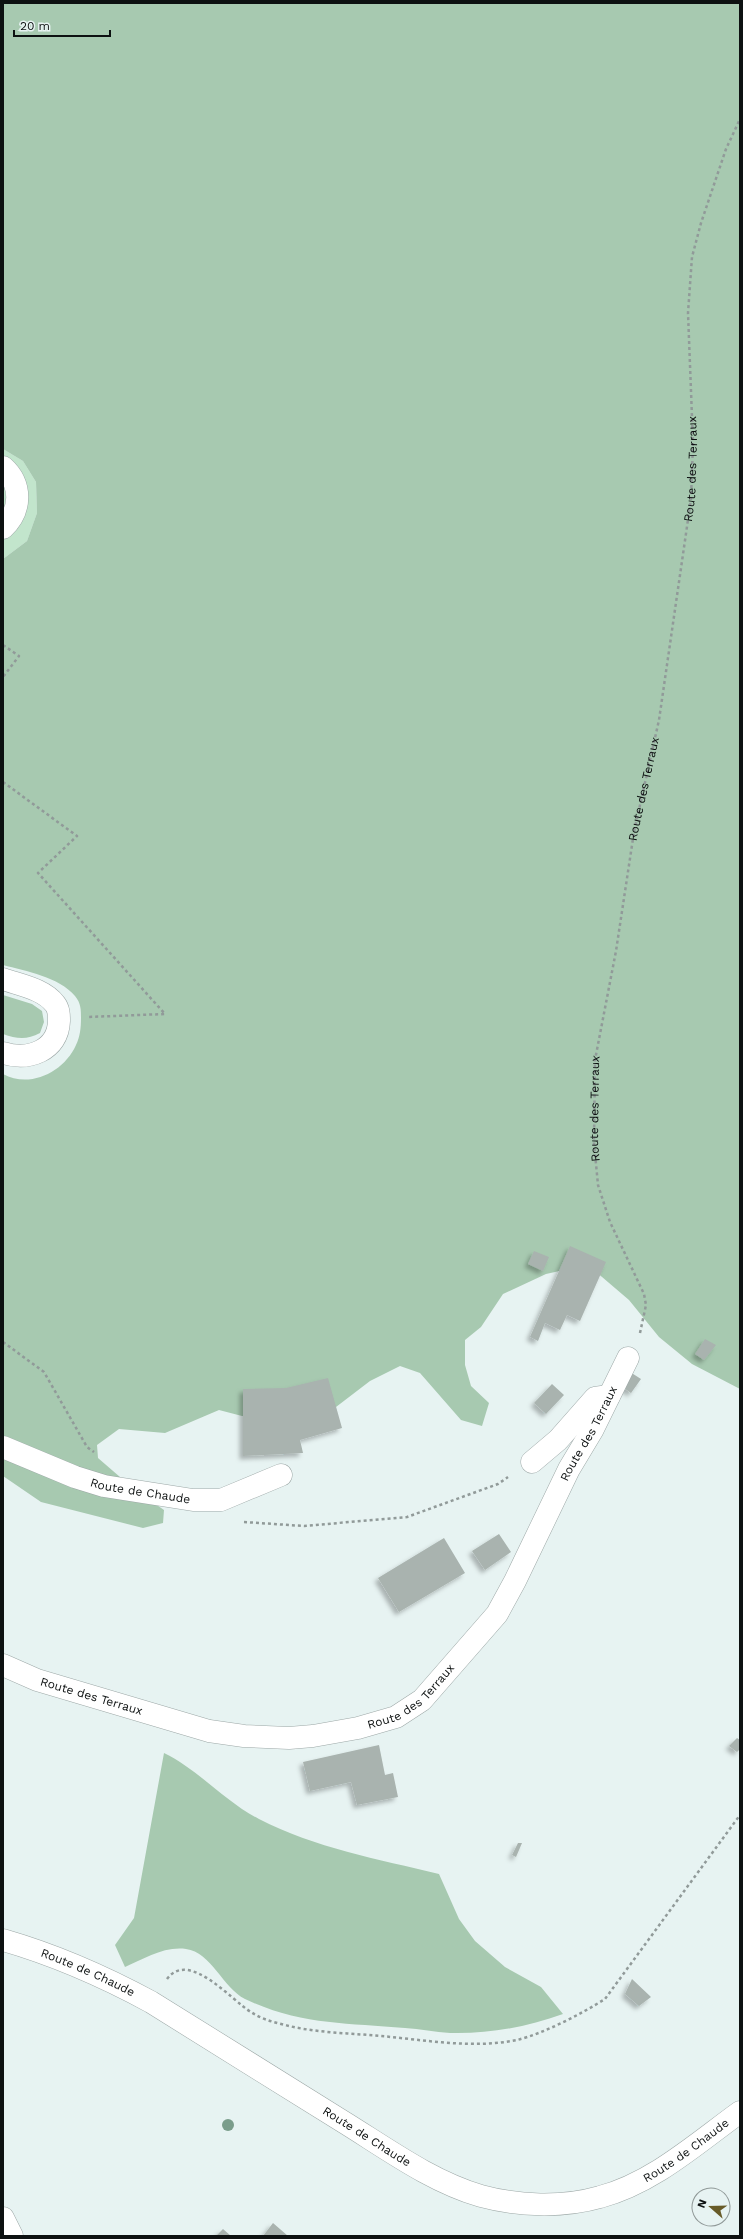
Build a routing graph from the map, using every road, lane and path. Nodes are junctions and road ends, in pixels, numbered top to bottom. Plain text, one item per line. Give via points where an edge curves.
1 (740, 120) edge
2 (3, 467) edge
3 (3, 528) edge
4 (3, 645) edge
5 (3, 677) edge
6 (3, 782) edge
7 (3, 979) edge
8 (59, 1019) junction
9 (3, 1053) edge
10 (3, 1342) edge
11 (628, 1358) joint
12 (609, 1396) junction
13 (3, 1447) edge
14 (99, 1456) dead end
15 (532, 1462) joint
16 (281, 1475) dead end
17 (243, 1522) dead end
18 (3, 1666) edge
19 (740, 1815) edge
20 (3, 1940) edge
21 (150, 2002) junction
22 (740, 2112) edge
23 (3, 2218) edge
24 (12, 2236) edge

1 - 11 path, Route des Terraux via 726,149 700,223 692,257 688,313 693,442 691,499 659,720 634,832 616,951 595,1060 594,1143 598,1185 610,1222 644,1294 646,1305 640,1332
2 - 3 street via 12,475 17,490 14,512
4 - 5 path via 19,656
6 - 8 path via 77,836 38,873 164,1014
7 - 8 street via 35,990 50,999 57,1007
8 - 9 street via 55,1037 42,1051 24,1057
10 - 14 path via 44,1372 87,1447
11 - 12 street, Route des Terraux
12 - 15 street via 595,1398 558,1440
12 - 18 street, Route des Terraux via 496,1614 422,1700 396,1717 358,1728 313,1736 244,1736 209,1731 52,1685
13 - 16 street, Route de Chaude via 96,1484 193,1500 221,1500
15 - 17 path via 498,1484 407,1517 304,1526
19 - 21 path via 605,1999 575,2017 518,2040 468,2044 344,2034 286,2026 252,2013 211,1979 185,1971 174,1972 169,1976
20 - 21 street, Route de Chaude via 84,1968
21 - 22 street, Route de Chaude via 411,2164 480,2195 511,2202 565,2203 600,2197 641,2180 674,2160
23 - 24 street

